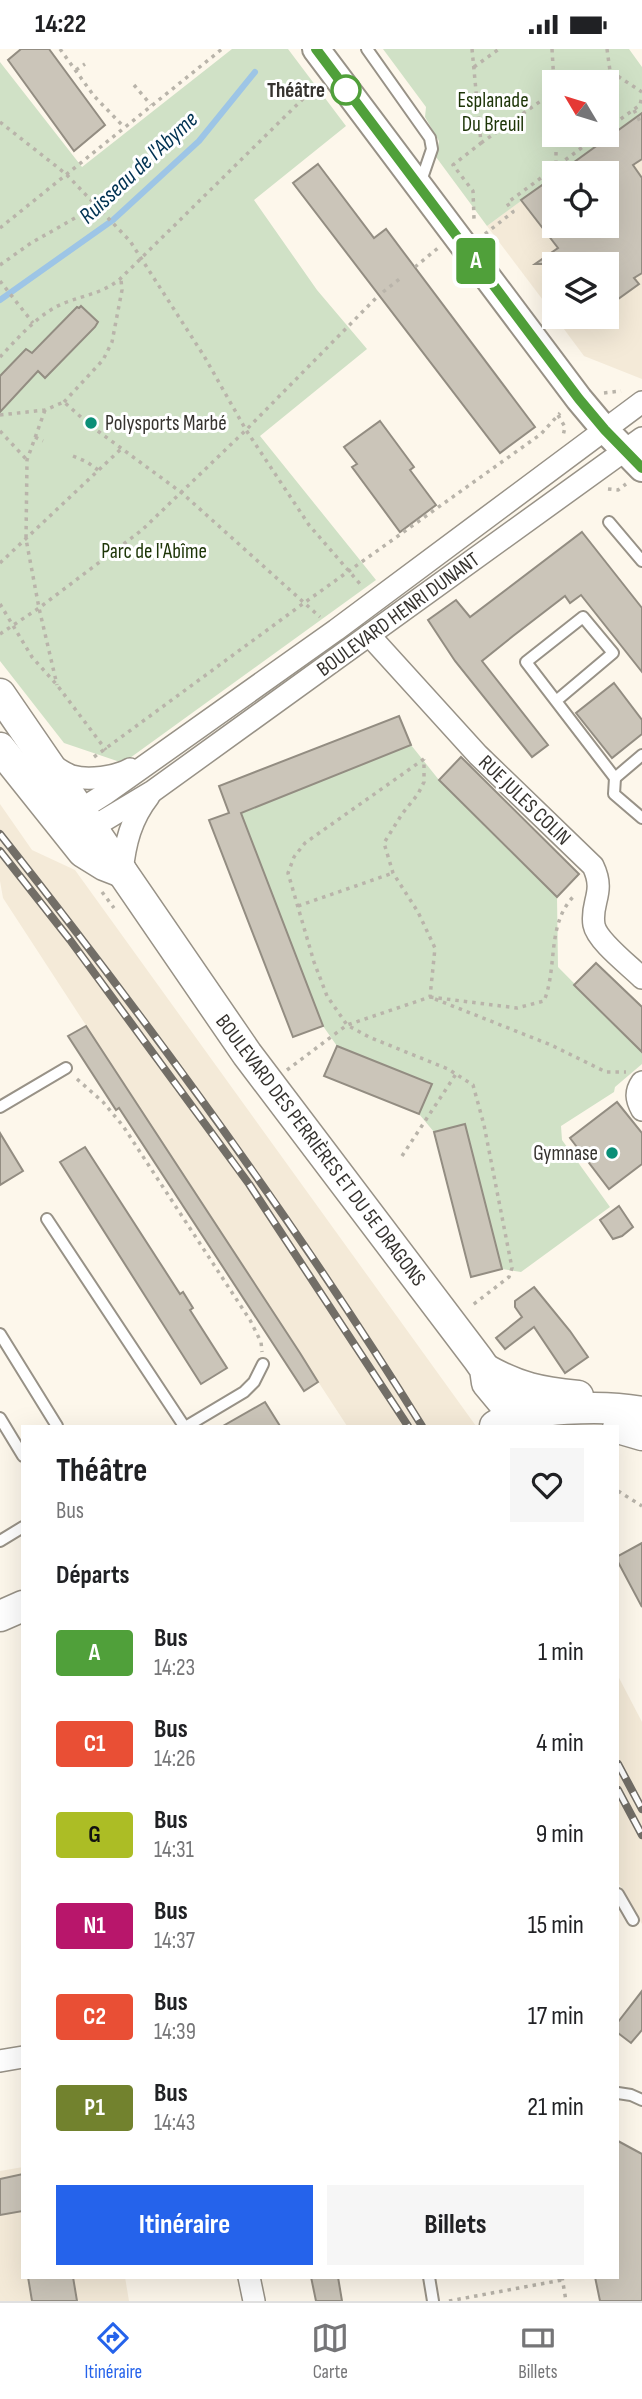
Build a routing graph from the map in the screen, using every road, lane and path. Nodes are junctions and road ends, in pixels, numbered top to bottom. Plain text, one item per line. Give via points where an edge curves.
1 (60, 49) edge
2 (222, 49) edge
3 (367, 49) edge
4 (472, 49) edge
5 (499, 49) edge
6 (552, 49) edge
7 (607, 49) edge
8 (324, 59) edge
9 (85, 64) dead end
10 (474, 68) junction
11 (76, 70) junction
12 (553, 70) edge
13 (610, 70) edge
14 (620, 78) edge
15 (134, 85) dead end
16 (642, 94) edge
17 (542, 100) edge
18 (152, 105) junction
19 (634, 110) junction
20 (620, 120) edge
21 (0, 122) edge
22 (642, 125) edge
23 (124, 127) junction
24 (481, 143) junction
25 (582, 147) edge
26 (563, 161) edge
27 (66, 174) junction
28 (542, 177) edge
29 (419, 186) junction
30 (98, 205) junction
31 (0, 228) edge
32 (461, 241) junction
33 (141, 259) junction
34 (0, 265) edge
35 (415, 267) dead end
36 (402, 277) dead end
37 (121, 279) junction
38 (0, 281) edge
39 (33, 323) junction
40 (0, 357) edge
41 (623, 391) dead end
42 (579, 399) junction
43 (64, 402) junction
44 (642, 402) edge
45 (45, 410) junction
46 (0, 415) edge
47 (246, 430) junction
48 (605, 430) junction
49 (0, 431) edge
50 (35, 437) junction
51 (43, 441) dead end
52 (121, 448) junction
53 (636, 452) edge
54 (73, 456) dead end
55 (27, 460) junction
56 (98, 470) junction
57 (182, 493) junction
58 (609, 522) dead end
59 (26, 539) junction
60 (642, 561) edge
61 (0, 563) edge
62 (349, 572) junction
63 (374, 602) junction
64 (304, 603) junction
65 (0, 604) edge
66 (39, 608) junction
67 (14, 625) junction
68 (336, 630) junction
69 (0, 634) edge
70 (369, 635) junction
71 (57, 685) junction
72 (0, 694) edge
73 (555, 701) junction
74 (0, 726) edge
75 (0, 748) edge
76 (106, 750) junction
77 (160, 753) junction
78 (642, 755) edge
79 (61, 770) junction
80 (615, 778) junction
81 (153, 791) junction
82 (642, 818) edge
83 (78, 820) junction
84 (122, 872) junction
85 (393, 873) junction
86 (597, 874) junction
87 (298, 906) junction
88 (642, 978) edge
89 (430, 997) junction
90 (347, 1025) junction
91 (66, 1068) joint
92 (456, 1074) junction
93 (637, 1077) edge
94 (269, 1083) junction
95 (0, 1107) edge
96 (642, 1110) edge
97 (402, 1156) dead end
98 (47, 1219) dead end
99 (466, 1310) dead end
100 (0, 1334) edge
101 (263, 1364) joint
102 (485, 1370) junction
103 (629, 1416) edge
104 (0, 1418) edge
105 (511, 1423) edge
106 (56, 1425) edge
107 (185, 1425) edge
108 (188, 1425) edge
109 (566, 1425) edge
110 (642, 1435) edge
111 (21, 1453) edge
112 (619, 1492) edge
113 (642, 1506) edge
114 (21, 1528) edge
115 (0, 1541) edge
116 (21, 1607) edge
117 (0, 1616) edge
118 (619, 1896) edge
119 (633, 1920) dead end
120 (21, 2057) edge
121 (0, 2061) edge
122 (619, 2093) edge
123 (642, 2100) edge
124 (249, 2279) edge
125 (429, 2279) edge
126 (557, 2279) edge
127 (562, 2279) edge
128 (565, 2300) edge
129 (254, 2301) edge
130 (433, 2301) edge
131 (446, 2301) edge

1 - 11 path
2 - 18 path
3 - 29 lane via 430,138 430,160
4 - 10 path
5 - 10 path
6 - 12 path
7 - 13 path
8 - 29 street
8 - 33 path
9 - 11 path
10 - 24 path
11 - 23 path
14 - 16 path
15 - 18 path
16 - 19 path
17 - 24 path
18 - 23 path
19 - 20 path
19 - 22 path
21 - 27 path
23 - 27 path
24 - 32 path via 453,165 473,191 475,219
25 - 26 path
27 - 30 path
27 - 31 path
28 - 32 path via 507,203 513,212
29 - 32 street
30 - 33 path
30 - 34 path
32 - 35 path
32 - 42 street
33 - 37 path
33 - 47 path
36 - 47 path
37 - 39 path via 100,293 63,303
37 - 43 path via 112,342 103,361
38 - 39 path
39 - 40 path
41 - 42 path via 606,394 594,388
42 - 48 street
42 - 62 path via 541,434
43 - 45 path
43 - 52 path
44 - 48 street, BOULEVARD HENRI DUNANT
45 - 46 path
45 - 50 path
47 - 57 path
47 - 62 path via 309,525
48 - 53 street
48 - 63 street, BOULEVARD HENRI DUNANT
49 - 55 path
50 - 51 path
50 - 55 path
52 - 56 path
52 - 57 path
53 - 70 street, BOULEVARD HENRI DUNANT
54 - 56 path
55 - 59 path
56 - 59 path
57 - 64 path
57 - 66 path via 142,530
58 - 60 lane
59 - 61 path
59 - 66 path
62 - 63 path
62 - 64 path
63 - 68 street, BOULEVARD HENRI DUNANT
64 - 68 path
64 - 76 path
65 - 67 path
66 - 67 path
66 - 71 path
67 - 69 path
67 - 71 path via 32,657
68 - 77 street, BOULEVARD HENRI DUNANT
70 - 81 street, BOULEVARD HENRI DUNANT
70 - 86 street, RUE JULES COLIN via 478,755 584,856
71 - 76 path
72 - 79 main road
73 - 73 lane via 526,662 583,617 613,653
73 - 80 lane
74 - 83 main road
75 - 83 main road
76 - 79 path via 76,768
77 - 79 street, BOULEVARD HENRI DUNANT via 124,773 94,778
77 - 83 street, BOULEVARD HENRI DUNANT
78 - 80 lane
79 - 83 main road
80 - 82 lane via 614,794
81 - 83 street, BOULEVARD HENRI DUNANT
81 - 84 street, BOULEVARD HENRI DUNANT via 133,821
83 - 84 main road via 83,852
84 - 94 main road, BOULEVARD DES PERRIÈRES ET DU 5E DRAGONS
85 - 87 path
85 - 87 path via 384,843 424,782 424,759 305,843 288,873
85 - 89 path via 435,948
86 - 88 street via 594,926
86 - 89 path via 566,904 544,1001 517,1008
87 - 90 path via 327,996
89 - 90 path
89 - 93 path via 607,1072
90 - 92 path
90 - 94 path
91 - 95 lane
91 - 101 path via 123,1126 250,1320 261,1342
92 - 97 path
92 - 99 path via 473,1085 512,1268 509,1276
93 - 96 street
94 - 102 main road, BOULEVARD DES PERRIÈRES ET DU 5E DRAGONS
98 - 107 lane
100 - 106 lane
101 - 108 lane via 244,1392
102 - 103 main road via 538,1392 586,1397
102 - 105 main road, BOULEVARD DES PERRIÈRES ET DU 5E DRAGONS via 487,1383
103 - 105 main road via 572,1408
103 - 110 main road
104 - 111 lane
105 - 109 main road
112 - 113 path
114 - 115 lane
116 - 117 main road
118 - 119 lane
120 - 121 street
122 - 123 lane
124 - 129 street
125 - 130 lane
126 - 131 path
127 - 128 path

